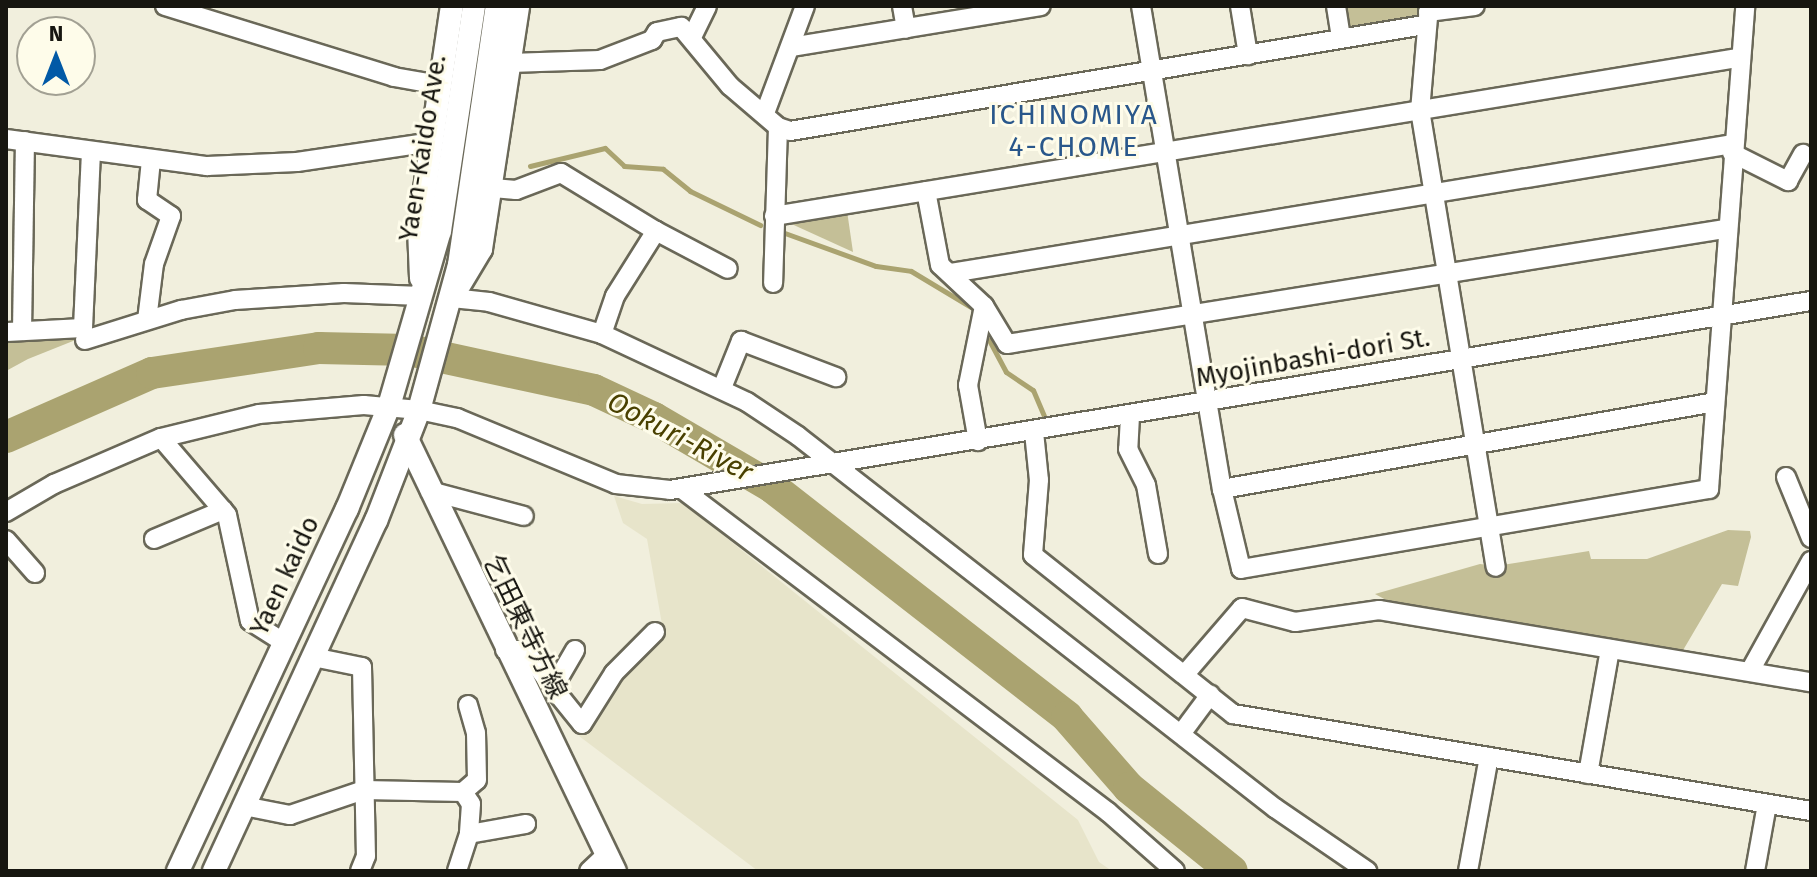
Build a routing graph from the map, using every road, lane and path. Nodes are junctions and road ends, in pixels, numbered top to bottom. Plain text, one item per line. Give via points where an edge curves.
1 (165, 6) edge
2 (452, 6) edge
3 (474, 6) edge
4 (497, 6) edge
5 (518, 6) edge
6 (707, 6) edge
7 (805, 6) edge
8 (902, 6) edge
9 (1041, 6) edge
10 (1141, 6) edge
11 (1240, 6) edge
12 (1336, 6) edge
13 (1475, 6) edge
14 (1745, 6) edge
15 (1427, 15) edge
16 (906, 29) junction
17 (692, 37) junction
18 (1341, 38) junction
19 (791, 47) junction
20 (1248, 55) junction
21 (1738, 58) junction
22 (510, 63) junction
23 (1152, 70) junction
24 (440, 85) junction
25 (1420, 110) junction
26 (765, 113) junction
27 (778, 127) junction
28 (15, 140) edge
29 (432, 142) junction
30 (1732, 148) junction
31 (91, 151) junction
32 (1166, 152) junction
33 (1803, 154) dead end
34 (151, 160) junction
35 (493, 188) junction
36 (926, 191) junction
37 (1433, 194) junction
38 (774, 216) junction
39 (1724, 229) junction
40 (656, 231) junction
41 (1180, 235) junction
42 (481, 249) junction
43 (426, 252) junction
44 (459, 265) junction
45 (728, 269) dead end
46 (951, 273) junction
47 (1446, 273) junction
48 (773, 283) dead end
49 (421, 299) junction
50 (451, 301) junction
51 (1811, 301) edge
52 (984, 306) junction
53 (1193, 317) junction
54 (1718, 317) junction
55 (147, 320) junction
56 (14, 332) edge
57 (602, 334) junction
58 (85, 340) dead end
59 (1461, 359) junction
60 (836, 377) dead end
61 (722, 388) junction
62 (390, 403) junction
63 (1208, 403) junction
64 (1712, 403) junction
65 (420, 406) junction
66 (1130, 416) junction
67 (1034, 432) junction
68 (161, 438) junction
69 (978, 441) junction
70 (408, 442) junction
71 (1475, 446) junction
72 (828, 465) junction
73 (1786, 477) dead end
74 (685, 488) junction
75 (1222, 489) junction
76 (430, 491) junction
77 (223, 510) junction
78 (6, 512) edge
79 (524, 516) dead end
80 (1489, 530) junction
81 (1811, 538) edge
82 (154, 539) dead end
83 (6, 540) edge
84 (1158, 554) dead end
85 (1811, 561) edge
86 (1496, 567) dead end
87 (35, 573) dead end
88 (655, 632) dead end
89 (285, 643) junction
90 (1610, 649) junction
91 (505, 650) junction
92 (575, 650) dead end
93 (313, 657) junction
94 (1750, 671) junction
95 (1185, 674) junction
96 (1811, 682) edge
97 (553, 688) junction
98 (1210, 695) junction
99 (468, 705) dead end
100 (1181, 734) junction
101 (1489, 757) junction
102 (1588, 774) junction
103 (364, 790) junction
104 (463, 792) junction
105 (1767, 804) junction
106 (244, 806) junction
107 (1811, 811) edge
108 (526, 824) dead end
109 (199, 827) junction
110 (469, 834) junction
111 (1135, 834) junction
112 (228, 839) junction
113 (611, 863) edge
114 (178, 871) edge
115 (214, 871) edge
116 (360, 871) edge
117 (457, 871) edge
118 (589, 871) edge
119 (1152, 871) edge
120 (1175, 871) edge
121 (1367, 871) edge
122 (1468, 871) edge
123 (1755, 871) edge

1 - 24 street via 394,77
2 - 24 main road
3 - 43 main road
4 - 44 main road
5 - 22 main road
6 - 17 street
7 - 19 street
8 - 16 street
9 - 16 street
10 - 23 street
11 - 20 street
12 - 18 street
13 - 15 street
14 - 21 street
15 - 18 street
15 - 25 street
16 - 19 street
17 - 22 street via 681,27 657,32 652,40 600,60
17 - 26 street via 730,86
18 - 20 street
19 - 26 street
20 - 23 street
21 - 25 street
21 - 30 street
22 - 35 main road
23 - 27 street via 790,131
23 - 32 street
24 - 29 main road
25 - 32 street
25 - 37 street
26 - 27 street
27 - 38 street
28 - 31 street
28 - 56 street
29 - 34 street via 260,165
29 - 43 main road
30 - 33 street via 1788,181
30 - 37 street
30 - 39 street
31 - 34 street
31 - 56 street via 83,328
32 - 36 street
32 - 41 street
34 - 55 street via 147,200 171,216 154,264
35 - 40 street via 516,190 561,173
35 - 42 main road
36 - 38 street
36 - 46 street via 940,265
37 - 41 street
37 - 47 street
38 - 48 street
39 - 47 street
39 - 54 street
40 - 45 street
40 - 57 street via 615,296
41 - 46 street
41 - 53 street
42 - 44 street
42 - 50 main road
43 - 44 street
43 - 49 main road, Yaen kaido
44 - 50 main road
46 - 52 street
47 - 53 street
47 - 59 street
49 - 55 street via 344,293 235,300
49 - 62 main road, Yaen kaido
50 - 57 street via 489,302
50 - 65 main road
51 - 54 street, Myojinbashi-dori St.
52 - 53 street via 1007,344
52 - 69 street via 968,385
53 - 63 street
54 - 59 street, Myojinbashi-dori St.
54 - 64 street
55 - 58 street
57 - 61 street
59 - 63 street, Myojinbashi-dori St.
59 - 71 street
60 - 61 street via 741,341
61 - 72 street
62 - 65 street, Myojinbashi-dori St.
62 - 68 street, Myojinbashi-dori St. via 259,414
62 - 70 main road, 乞田東寺方線
62 - 89 main road, Yaen kaido
63 - 66 street, Myojinbashi-dori St.
63 - 75 street
64 - 71 street
64 - 80 street via 1709,489
65 - 70 main road
65 - 74 street, Myojinbashi-dori St. via 616,484 650,491
66 - 67 street, Myojinbashi-dori St.
66 - 84 street via 1128,449 1146,485
67 - 69 street, Myojinbashi-dori St.
67 - 95 street via 1039,480 1033,555
68 - 77 street
68 - 78 street, Myojinbashi-dori St. via 54,484
69 - 72 street, Myojinbashi-dori St.
70 - 76 main road, 乞田東寺方線
70 - 93 main road
71 - 75 street
71 - 80 street
72 - 74 street, Myojinbashi-dori St.
72 - 100 street
73 - 81 street
74 - 111 street
75 - 80 street via 1241,569
76 - 79 street
76 - 91 main road, 乞田東寺方線
77 - 82 street
77 - 89 street via 234,535 250,621
80 - 86 street
83 - 87 street
85 - 94 street
88 - 97 street via 614,673 582,724
89 - 109 main road, Yaen kaido
90 - 94 street
90 - 95 street via 1379,610 1295,622 1242,608
90 - 102 street
91 - 97 street via 525,650
91 - 113 main road, 乞田東寺方線
92 - 97 street
93 - 103 street via 362,667
93 - 106 main road
94 - 96 street
95 - 98 street
98 - 100 street
98 - 101 street via 1233,714
99 - 104 street via 476,733 477,780
100 - 121 street via 1304,830
101 - 102 street
101 - 122 street
102 - 105 street
103 - 104 street
103 - 106 street via 290,815
103 - 116 street via 366,856
104 - 110 street via 471,804
105 - 107 street
105 - 123 street
106 - 112 main road
108 - 110 street
109 - 112 main road via 203,846 220,847
109 - 114 main road, Yaen kaido
110 - 117 street
111 - 119 street
111 - 120 street
112 - 115 main road
113 - 118 street

